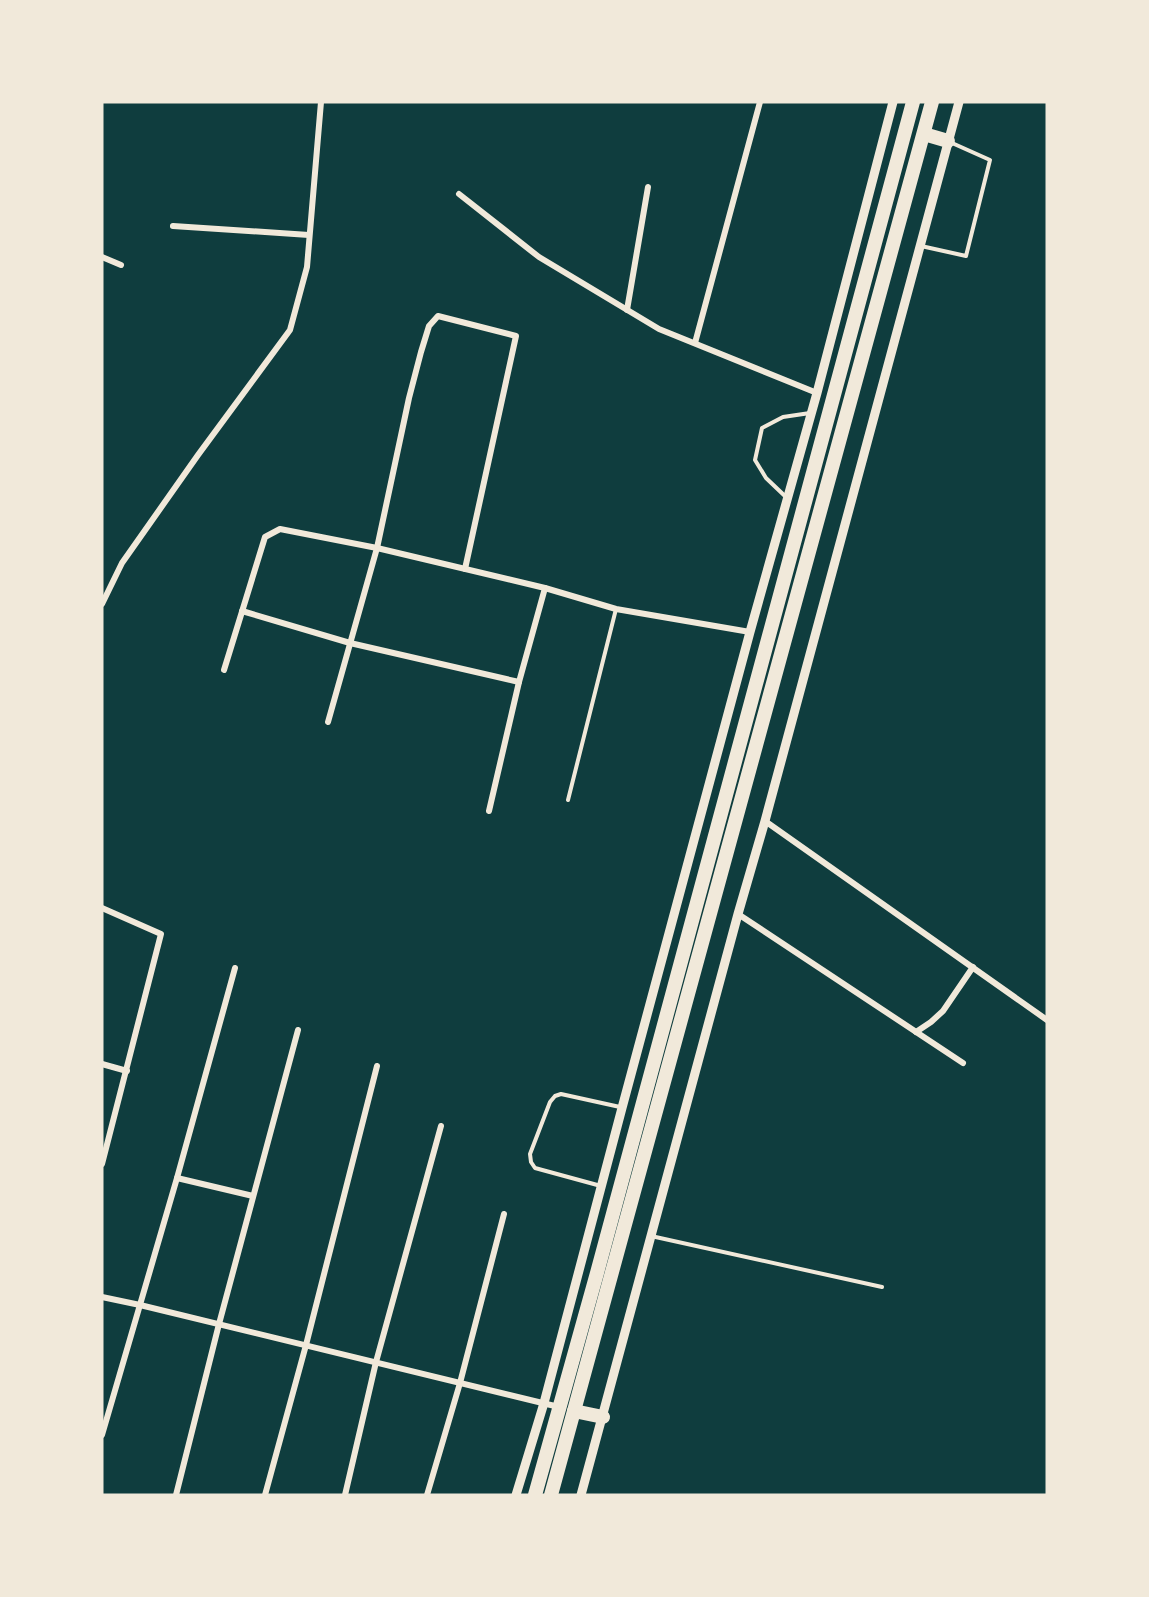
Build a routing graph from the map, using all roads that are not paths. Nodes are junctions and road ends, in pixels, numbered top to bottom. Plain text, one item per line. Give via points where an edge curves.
1 (321, 102) edge
2 (760, 102) edge
3 (892, 102) edge
4 (913, 102) edge
5 (933, 102) edge
6 (959, 102) edge
7 (924, 134) junction
8 (948, 141) junction
9 (648, 187) dead end
10 (459, 194) dead end
11 (173, 226) dead end
12 (309, 235) junction
13 (920, 246) junction
14 (102, 257) edge
15 (121, 265) dead end
16 (627, 310) junction
17 (695, 344) junction
18 (817, 393) junction
19 (811, 413) junction
20 (787, 498) junction
21 (376, 548) junction
22 (465, 569) junction
23 (545, 588) junction
24 (102, 604) edge
25 (616, 609) junction
26 (242, 611) junction
27 (750, 632) junction
28 (350, 643) junction
29 (224, 670) dead end
30 (519, 682) junction
31 (328, 722) dead end
32 (568, 800) dead end
33 (489, 811) dead end
34 (765, 821) junction
35 (102, 908) edge
36 (738, 914) junction
37 (973, 967) junction
38 (235, 968) dead end
39 (1047, 1020) edge
40 (298, 1030) dead end
41 (916, 1032) junction
42 (963, 1063) dead end
43 (102, 1064) edge
44 (377, 1066) dead end
45 (127, 1071) junction
46 (621, 1107) junction
47 (441, 1126) dead end
48 (102, 1164) edge
49 (177, 1178) junction
50 (602, 1186) junction
51 (253, 1196) junction
52 (504, 1214) dead end
53 (651, 1236) junction
54 (882, 1287) dead end
55 (102, 1297) edge
56 (140, 1305) junction
57 (219, 1324) junction
58 (306, 1345) junction
59 (376, 1362) junction
60 (460, 1383) junction
61 (544, 1403) junction
62 (559, 1407) junction
63 (574, 1411) junction
64 (603, 1417) junction
65 (102, 1435) edge
66 (176, 1495) edge
67 (265, 1495) edge
68 (345, 1495) edge
69 (427, 1495) edge
70 (516, 1495) edge
71 (535, 1495) edge
72 (551, 1495) edge
73 (581, 1495) edge

1 - 12 street
2 - 17 street
3 - 18 street
4 - 62 highway
5 - 7 highway
6 - 8 street
7 - 8 highway
7 - 63 highway
8 - 13 street
8 - 13 lane via 990,160 966,256
9 - 16 street
10 - 16 street via 539,257
11 - 12 street
12 - 24 street via 307,267 290,330 122,562
13 - 34 street
14 - 15 street
16 - 17 street
17 - 18 street
18 - 19 street
19 - 20 street
19 - 20 lane via 783,417 762,428 754,460
20 - 27 street
21 - 22 street
21 - 22 street via 421,352 429,326 438,316 516,336
21 - 26 street via 280,529 265,537
21 - 28 street
22 - 23 street
23 - 25 street
23 - 30 street
25 - 27 street
25 - 32 lane
26 - 28 street
26 - 29 street
27 - 46 street
28 - 30 street
28 - 31 street
30 - 33 street
34 - 36 street
34 - 37 street
35 - 45 street via 161,934
36 - 41 street
36 - 53 street
37 - 39 street
37 - 41 street via 943,1011
38 - 49 street
40 - 51 street
41 - 42 street
43 - 45 street
44 - 58 street
45 - 48 street
46 - 50 street
46 - 50 lane via 555,1096 530,1154 535,1168
47 - 59 street
49 - 51 street
49 - 56 street
50 - 61 street
51 - 57 street
52 - 60 street
53 - 54 lane
53 - 64 street
55 - 56 street
56 - 57 street
56 - 65 street
57 - 58 street
57 - 66 street
58 - 59 street
58 - 67 street
59 - 60 street
59 - 68 street
60 - 61 street
60 - 69 street
61 - 62 street
61 - 70 street
62 - 71 highway
63 - 64 highway
63 - 72 highway
64 - 73 street

